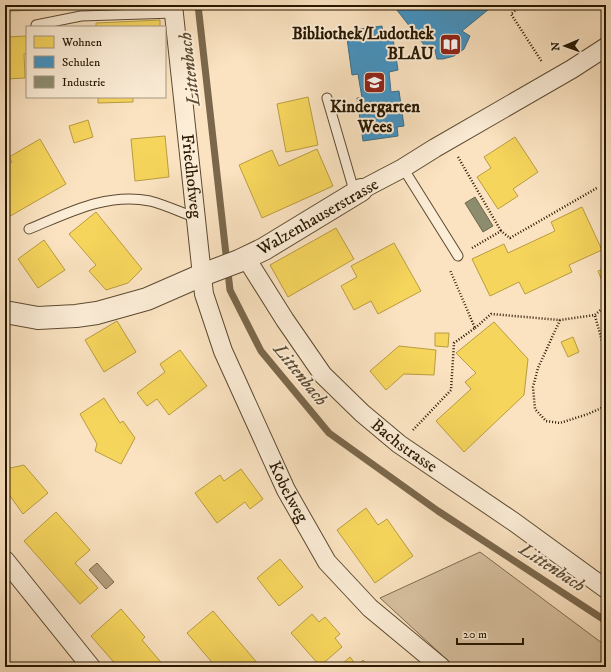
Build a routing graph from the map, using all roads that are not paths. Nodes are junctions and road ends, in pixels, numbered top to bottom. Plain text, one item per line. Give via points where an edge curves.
1 (174, 9) edge
2 (36, 25) dead end
3 (606, 47) edge
4 (327, 98) dead end
5 (403, 168) junction
6 (358, 192) junction
7 (197, 218) junction
8 (29, 229) dead end
9 (458, 256) road end
10 (242, 259) junction
11 (209, 272) junction
12 (5, 312) edge
13 (5, 560) edge
14 (604, 585) edge
15 (90, 667) edge
16 (441, 667) edge

1 - 2 lane via 81,16
1 - 7 street, Friedhofweg
3 - 5 street, Walzenhauserstrasse
4 - 6 lane
5 - 6 street, Walzenhauserstrasse
5 - 9 lane
6 - 10 street, Walzenhauserstrasse via 264,249
7 - 8 lane via 151,202 118,199 88,205
7 - 11 street, Friedhofweg
10 - 11 street, Walzenhauserstrasse
10 - 14 street, Bachstrasse via 323,375 362,414 399,444
11 - 12 street, Walzenhauserstrasse via 147,299 97,313 38,318
11 - 16 street, Kobelweg via 204,294 223,351 286,490 327,562 370,608
13 - 15 street

